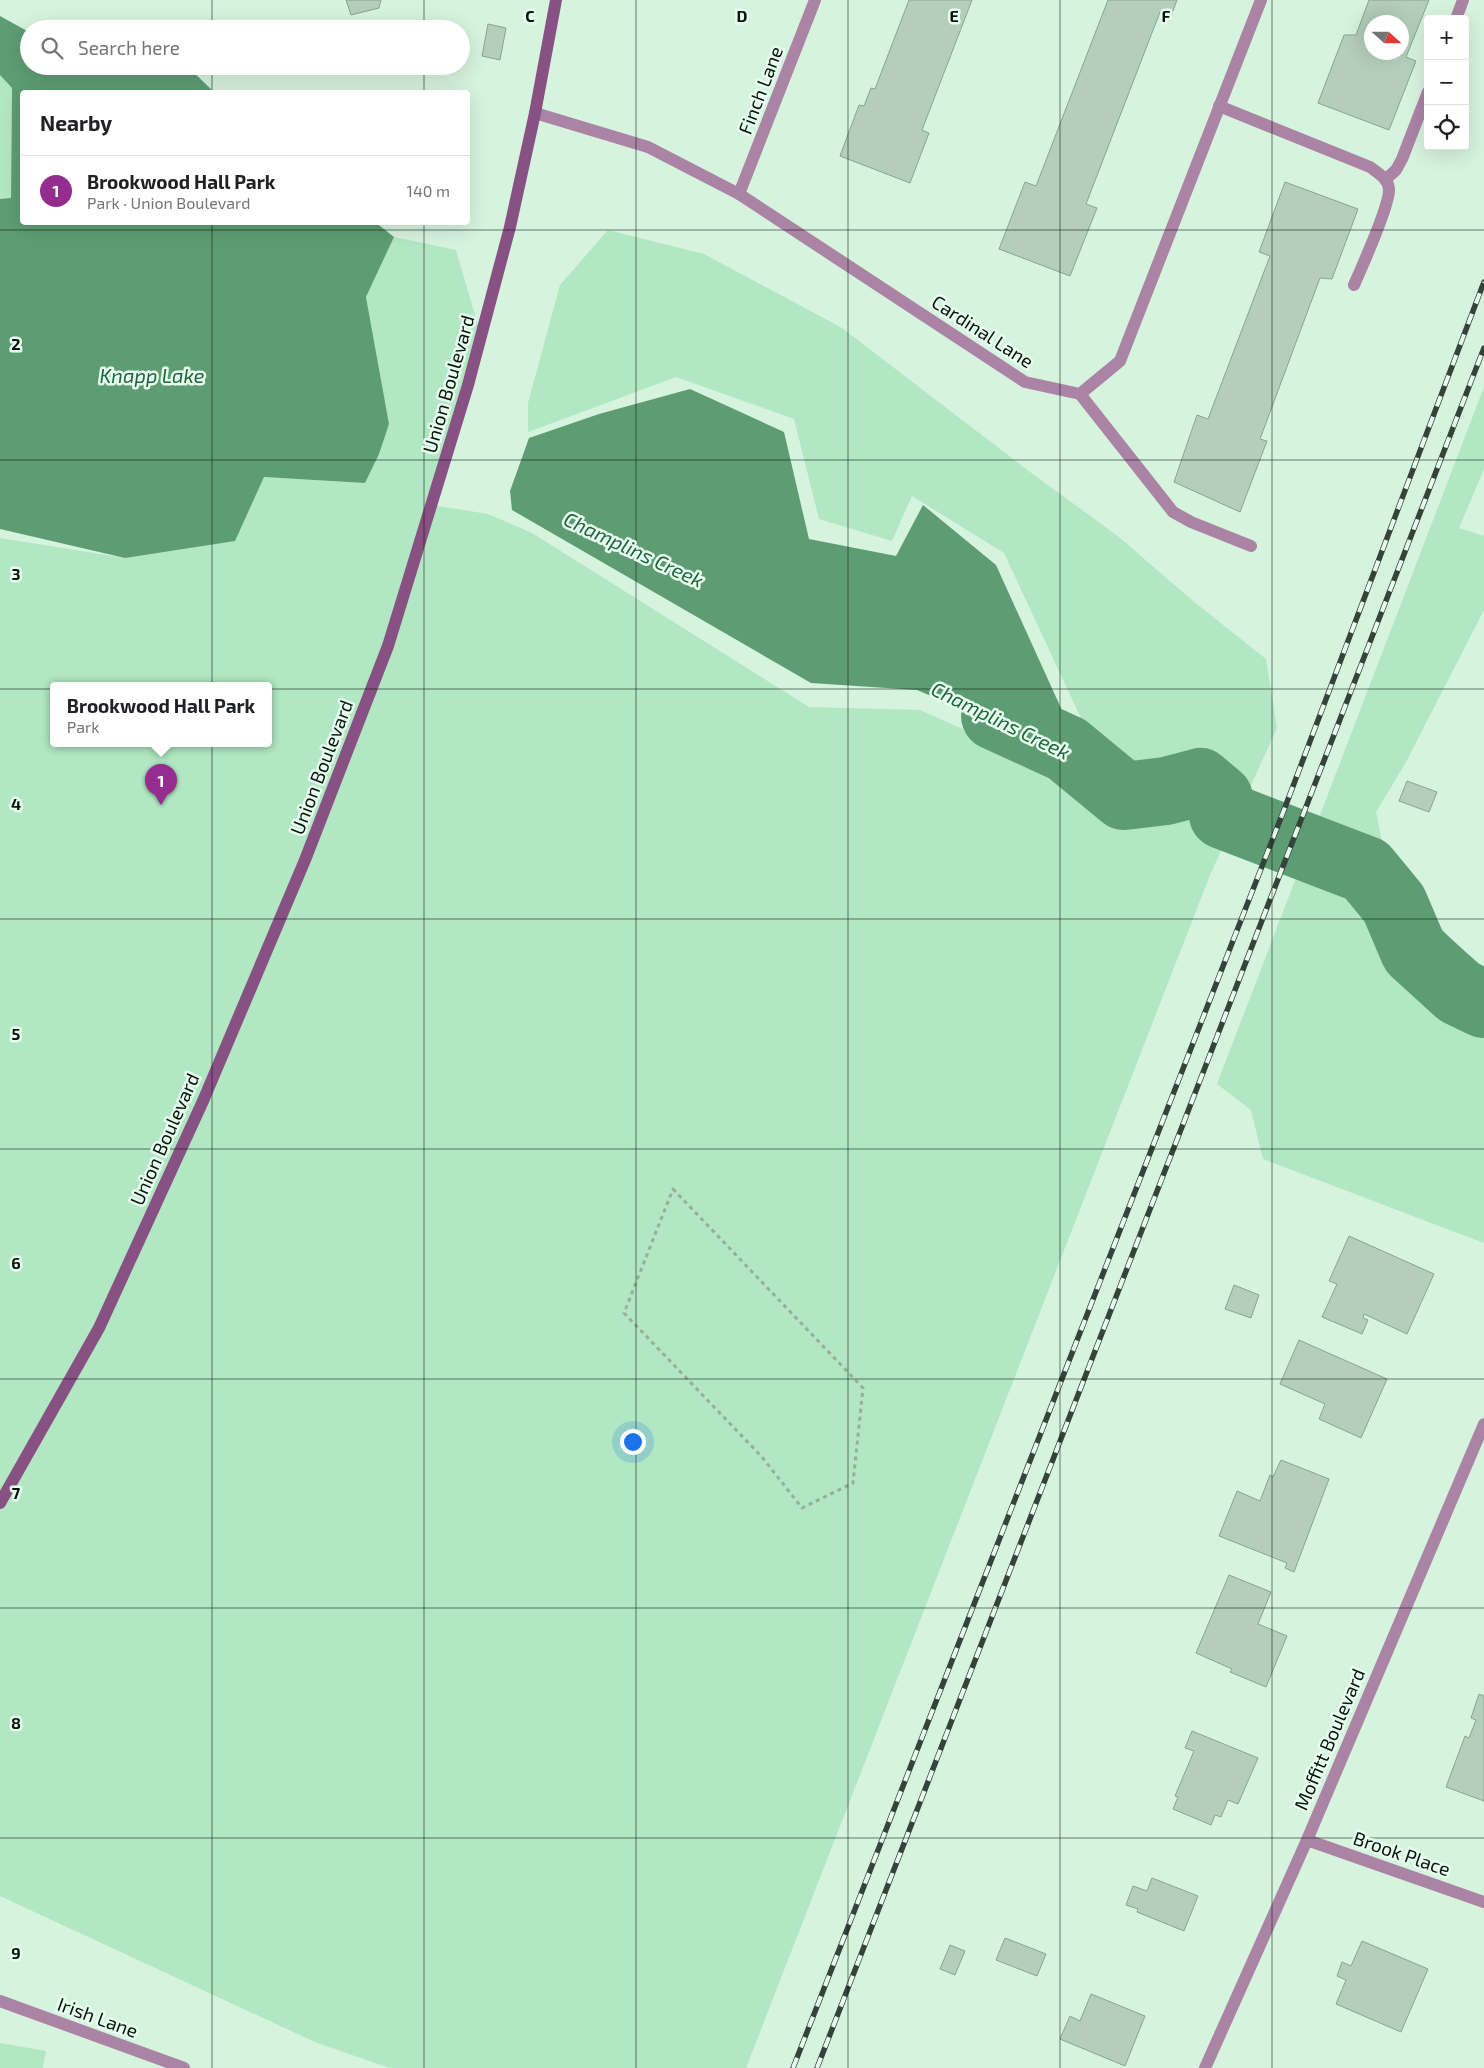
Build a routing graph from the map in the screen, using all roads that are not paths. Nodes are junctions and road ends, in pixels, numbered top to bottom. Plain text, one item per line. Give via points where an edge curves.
1 (556, 0) edge
2 (815, 0) edge
3 (1261, 0) edge
4 (1463, 0) edge
5 (1457, 15) edge
6 (1424, 102) edge
7 (1220, 106) junction
8 (535, 113) junction
9 (1386, 179) junction
10 (739, 194) junction
11 (1354, 285) dead end
12 (1080, 394) junction
13 (1250, 546) dead end
14 (1484, 1424) edge
15 (1480, 1445) edge
16 (0, 1503) edge
17 (1307, 1840) junction
18 (1484, 1902) edge
19 (0, 2002) edge
20 (184, 2068) edge
21 (1205, 2068) edge

1 - 8 main road, Union Boulevard
2 - 10 street, Finch Lane
3 - 7 street
4 - 5 street
6 - 9 street via 1402,159
7 - 9 street via 1370,167
7 - 12 street via 1120,361
8 - 10 street, Cardinal Lane via 648,147
8 - 16 main road, Union Boulevard via 510,226 468,385 381,665 305,860 194,1119 99,1328
9 - 11 street via 1389,190 1385,205
10 - 12 street, Cardinal Lane via 1025,382
12 - 13 street via 1173,512
14 - 15 street, Moffitt Boulevard
15 - 17 street, Moffitt Boulevard
17 - 18 street, Brook Place
17 - 21 street, Moffitt Boulevard
19 - 20 street, Irish Lane

